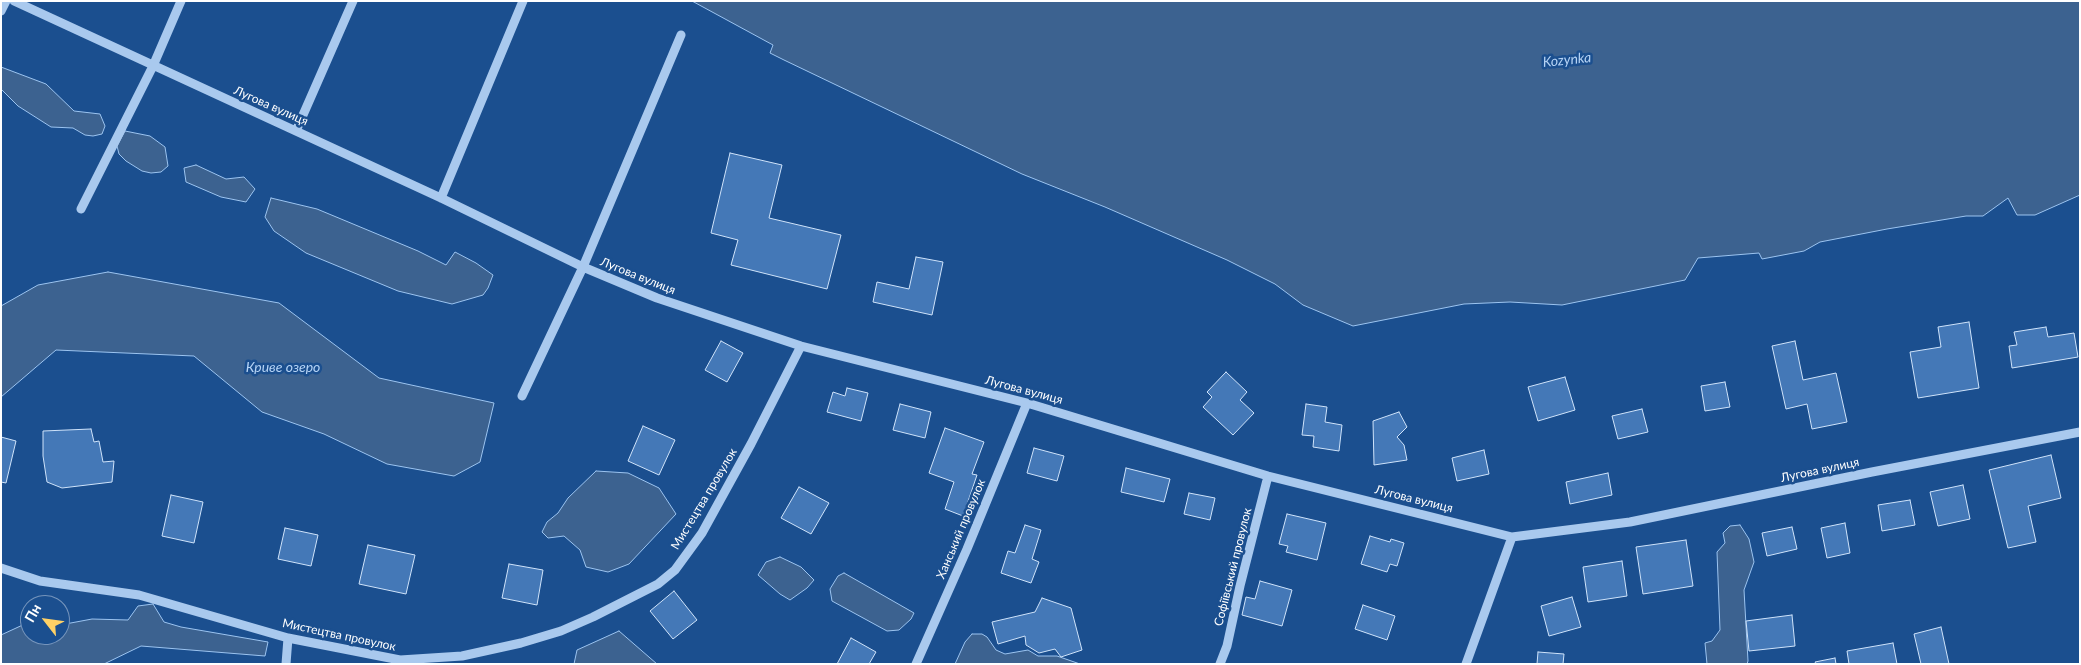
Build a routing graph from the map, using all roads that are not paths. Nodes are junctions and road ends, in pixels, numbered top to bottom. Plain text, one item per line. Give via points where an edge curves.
1 (6, 1) edge
2 (14, 1) edge
3 (181, 1) edge
4 (353, 1) edge
5 (523, 1) edge
6 (1, 11) edge
7 (681, 35) dead end
8 (153, 66) junction
9 (296, 131) junction
10 (441, 198) junction
11 (81, 208) dead end
12 (582, 266) junction
13 (801, 346) junction
14 (522, 396) dead end
15 (1027, 403) junction
16 (2080, 432) edge
17 (1268, 476) junction
18 (1512, 537) junction
19 (1, 568) edge
20 (288, 638) junction
21 (286, 664) edge
22 (916, 664) edge
23 (1220, 664) edge
24 (1466, 664) edge

1 - 6 street
2 - 8 street, Лугова вулиця
3 - 8 street
4 - 9 street
5 - 10 street
7 - 12 street
8 - 9 street, Лугова вулиця
8 - 11 street
9 - 10 street, Лугова вулиця
10 - 12 street, Лугова вулиця
12 - 13 street, Лугова вулиця via 657,298
12 - 14 street
13 - 15 street, Лугова вулиця
13 - 20 street, Мистецтва провулок via 752,444 702,533 675,570 658,584 561,631 462,656 400,660
15 - 17 street, Лугова вулиця
15 - 22 street, Ханський провулок
16 - 18 street, Лугова вулиця via 1630,522
17 - 18 street, Лугова вулиця
17 - 23 street, Софіївський провулок
18 - 24 street
19 - 20 street, Мистецтва провулок via 40,581 139,595
20 - 21 street

